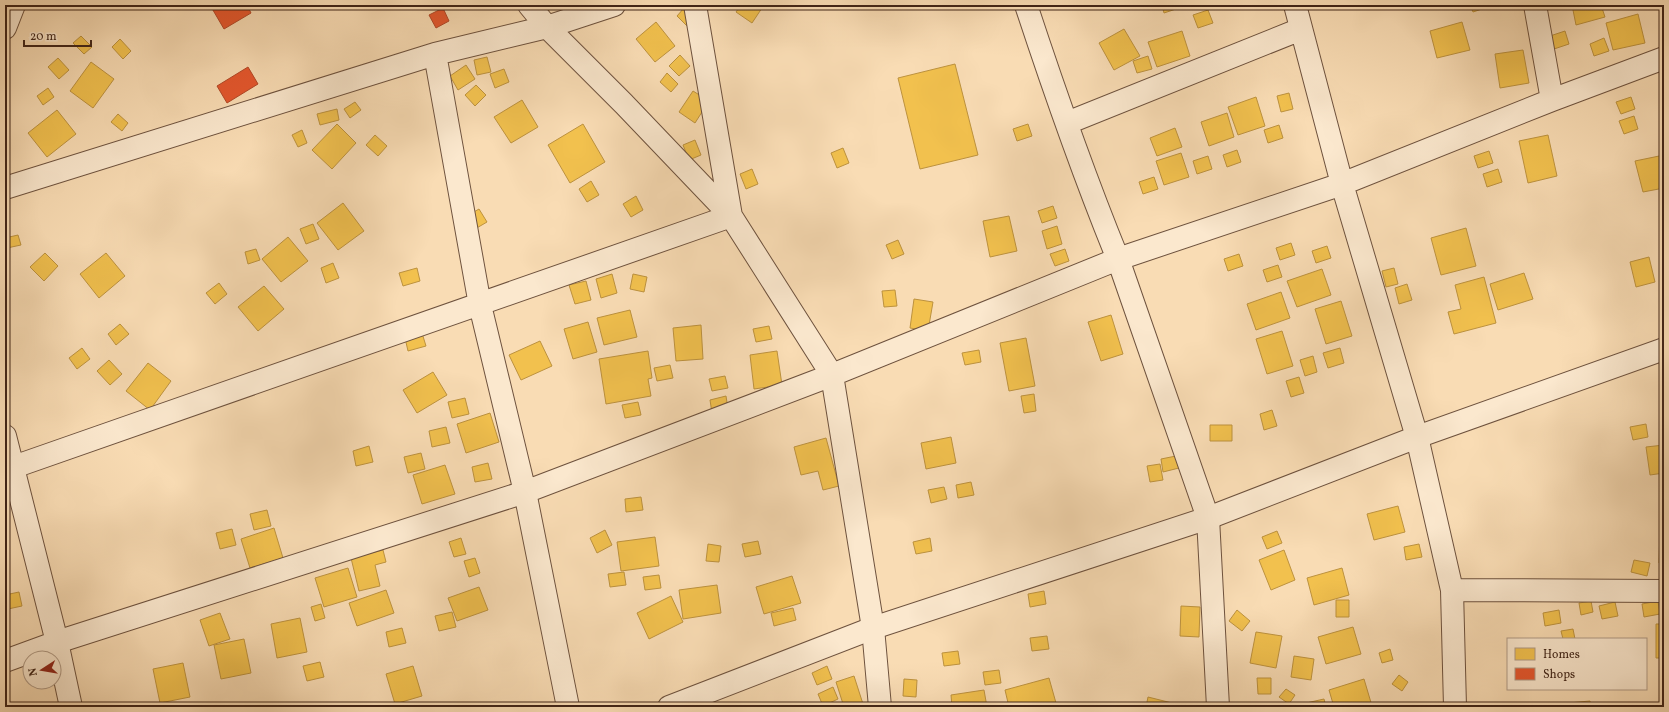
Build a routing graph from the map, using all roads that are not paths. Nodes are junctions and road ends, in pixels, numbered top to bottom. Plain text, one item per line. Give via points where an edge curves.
1 (14, 5) edge
2 (529, 5) edge
3 (614, 5) edge
4 (695, 5) edge
5 (1026, 5) edge
6 (1295, 5) edge
7 (1535, 5) edge
8 (547, 27) junction
9 (5, 28) edge
10 (1301, 29) junction
11 (435, 54) junction
12 (1664, 58) edge
13 (1552, 100) junction
14 (1067, 123) junction
15 (1342, 184) junction
16 (5, 188) edge
17 (731, 216) junction
18 (1118, 259) junction
19 (480, 305) junction
20 (1664, 350) edge
21 (832, 376) junction
22 (5, 436) edge
23 (1417, 437) junction
24 (9, 468) edge
25 (525, 492) junction
26 (1208, 518) junction
27 (1452, 590) junction
28 (1664, 591) edge
29 (873, 628) junction
30 (56, 642) junction
31 (5, 661) edge
32 (71, 707) edge
33 (568, 707) edge
34 (669, 707) edge
35 (880, 707) edge
36 (1218, 707) edge
37 (1455, 707) edge

1 - 9 street
2 - 8 street
3 - 8 street
4 - 17 street
5 - 14 street
6 - 10 street
7 - 13 street
8 - 11 street
8 - 17 street
10 - 14 street
10 - 15 street
11 - 16 street
11 - 19 street
12 - 13 street
13 - 15 street
14 - 18 street
15 - 18 street
15 - 23 street
17 - 19 street
17 - 21 street
18 - 21 street
18 - 26 street
19 - 24 street
19 - 25 street
20 - 23 street
21 - 25 street
21 - 29 street
22 - 24 street
23 - 26 street
23 - 27 street
24 - 30 street
25 - 30 street
25 - 33 street
26 - 29 street
26 - 36 street
27 - 28 street
27 - 37 street
29 - 34 street
29 - 35 street
30 - 31 street
30 - 32 street

